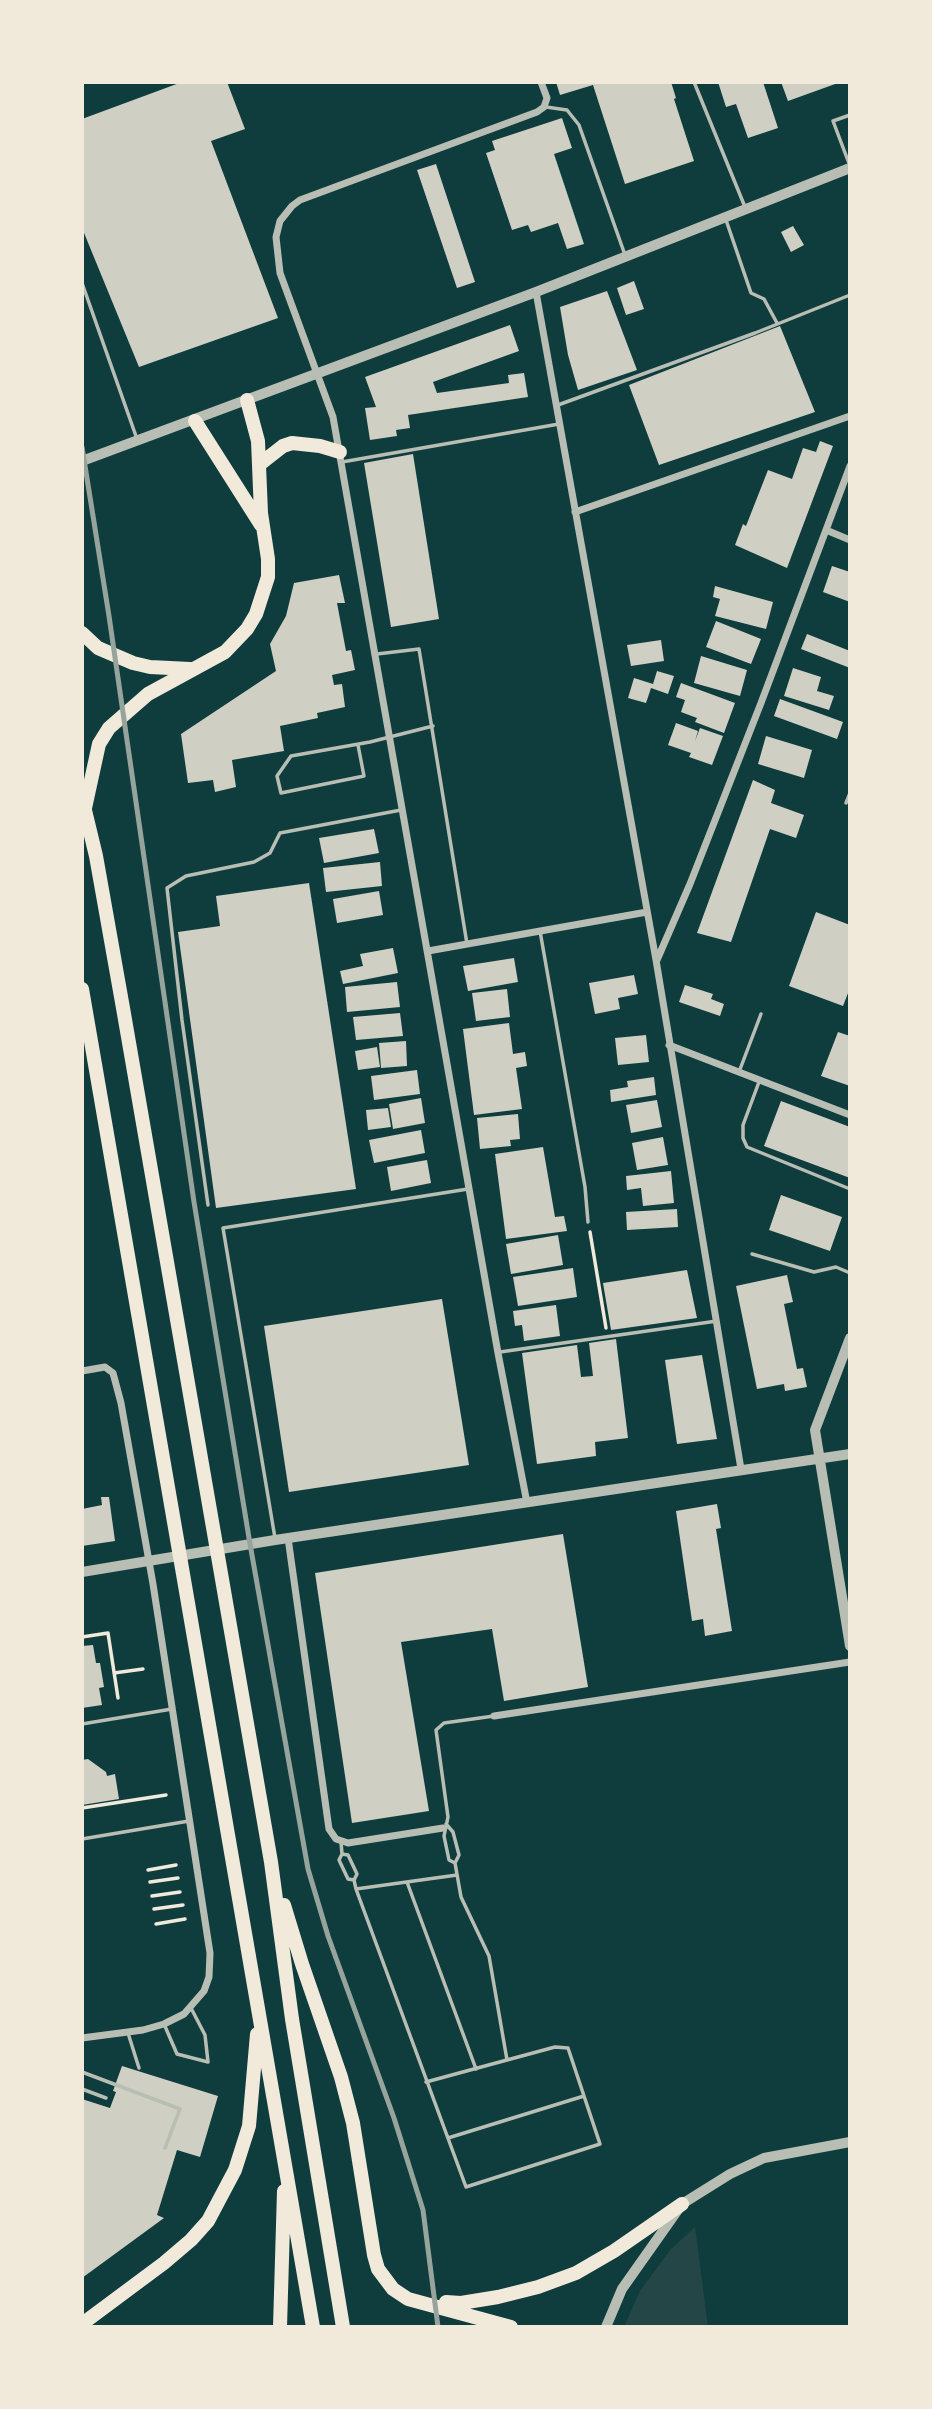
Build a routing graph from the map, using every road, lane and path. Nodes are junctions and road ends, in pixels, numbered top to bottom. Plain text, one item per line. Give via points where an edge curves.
1 (541, 82) edge
2 (694, 82) edge
3 (544, 107) junction
4 (850, 115) edge
5 (850, 167) edge
6 (746, 209) junction
7 (725, 218) junction
8 (626, 257) junction
9 (82, 283) edge
10 (536, 292) junction
11 (850, 295) edge
12 (777, 323) junction
13 (318, 371) junction
14 (247, 400) junction
15 (556, 406) junction
16 (850, 416) edge
17 (195, 421) junction
18 (559, 424) junction
19 (137, 441) junction
20 (341, 457) junction
21 (82, 461) edge
22 (260, 464) junction
23 (850, 466) edge
24 (575, 512) junction
25 (264, 529) junction
26 (826, 530) junction
27 (850, 540) edge
28 (82, 633) edge
29 (374, 655) junction
30 (191, 669) junction
31 (433, 726) junction
32 (389, 737) junction
33 (358, 744) junction
34 (850, 793) edge
35 (846, 803) dead end
36 (84, 804) edge
37 (402, 810) junction
38 (647, 912) junction
39 (540, 930) junction
40 (467, 944) junction
41 (428, 951) junction
42 (656, 960) junction
43 (82, 989) edge
44 (761, 1014) dead end
45 (669, 1045) junction
46 (739, 1072) junction
47 (760, 1080) junction
48 (850, 1115) edge
49 (469, 1189) junction
50 (850, 1189) edge
51 (208, 1205) dead end
52 (588, 1222) joint
53 (752, 1254) dead end
54 (850, 1273) edge
55 (717, 1321) junction
56 (608, 1337) junction
57 (850, 1338) edge
58 (498, 1353) junction
59 (82, 1371) edge
60 (850, 1454) edge
61 (820, 1458) junction
62 (741, 1469) junction
63 (527, 1503) junction
64 (288, 1538) junction
65 (275, 1540) junction
66 (149, 1561) junction
67 (82, 1572) edge
68 (82, 1637) edge
69 (850, 1646) edge
70 (850, 1662) edge
71 (143, 1669) dead end
72 (114, 1673) junction
73 (118, 1698) dead end
74 (172, 1709) junction
75 (494, 1716) joint
76 (82, 1724) edge
77 (166, 1795) dead end
78 (82, 1808) edge
79 (189, 1821) junction
80 (444, 1826) junction
81 (82, 1839) edge
82 (338, 1841) junction
83 (342, 1854) junction
84 (271, 1862) junction
85 (455, 1863) junction
86 (176, 1865) dead end
87 (148, 1870) dead end
88 (457, 1875) junction
89 (178, 1878) dead end
90 (354, 1880) junction
91 (150, 1882) dead end
92 (407, 1882) junction
93 (356, 1889) junction
94 (180, 1892) dead end
95 (152, 1896) dead end
96 (183, 1905) dead end
97 (154, 1909) dead end
98 (185, 1919) dead end
99 (156, 1924) dead end
100 (191, 2008) junction
101 (258, 2009) junction
102 (164, 2024) junction
103 (128, 2033) junction
104 (82, 2038) edge
105 (507, 2060) junction
106 (139, 2068) dead end
107 (476, 2069) junction
108 (82, 2072) edge
109 (426, 2082) junction
110 (82, 2089) edge
111 (584, 2096) junction
112 (106, 2098) dead end
113 (447, 2138) junction
114 (850, 2142) edge
115 (165, 2148) dead end
116 (285, 2165) junction
117 (682, 2204) junction
118 (414, 2301) junction
119 (313, 2323) edge
120 (342, 2323) edge
121 (82, 2324) edge
122 (280, 2327) edge
123 (511, 2327) edge
124 (606, 2327) edge

1 - 3 street via 547,99
2 - 6 lane
3 - 8 lane via 566,110 579,125
3 - 13 street via 292,206 276,237 280,272
4 - 5 lane via 833,121
5 - 6 street
6 - 7 street
7 - 8 street
7 - 12 lane via 751,293 764,299
8 - 10 street
9 - 19 lane
10 - 13 street
10 - 15 street
11 - 12 lane
12 - 15 lane
13 - 14 street
13 - 20 street
14 - 17 street
14 - 22 highway
15 - 18 street
16 - 24 street
17 - 19 street
17 - 25 highway
18 - 20 lane
18 - 24 street
19 - 21 street
20 - 22 highway via 320,446 292,443
20 - 29 street
22 - 25 highway
23 - 26 street
24 - 38 street
25 - 30 highway via 268,577 257,614 225,652
26 - 27 street
26 - 42 street via 690,884
28 - 30 highway via 98,648 133,663
29 - 31 lane via 419,649
29 - 32 street
30 - 36 highway via 148,694 109,728 99,744
31 - 32 lane
31 - 40 lane
32 - 33 lane
32 - 37 street
33 - 33 lane via 291,756 277,776 281,793 365,776
34 - 35 lane
36 - 84 highway
37 - 41 street
37 - 51 lane via 280,833 270,853 254,862 186,876 167,888
38 - 39 street
38 - 42 street
39 - 40 street
39 - 52 lane
40 - 41 street
41 - 49 street
42 - 45 street
43 - 101 highway
44 - 46 lane
45 - 46 street
45 - 55 street
46 - 47 street
47 - 48 street
47 - 50 lane via 743,1125 747,1147
49 - 58 street
49 - 65 lane via 223,1228
52 - 56 path
53 - 54 lane via 814,1272 836,1267
55 - 56 lane
55 - 62 street
56 - 58 lane
57 - 61 street via 815,1430
58 - 63 street
59 - 66 street via 104,1367 113,1373
60 - 61 street
61 - 62 street
61 - 69 street
62 - 63 street
63 - 64 street
64 - 65 street
64 - 82 street via 329,1829
65 - 66 street
66 - 67 street
66 - 74 street
68 - 72 path via 108,1633
70 - 75 street
71 - 72 path
72 - 73 path
74 - 76 lane
74 - 79 street
75 - 80 lane via 444,1723 436,1730 448,1817
77 - 78 path
79 - 81 lane
79 - 100 street via 210,1953 209,1977
80 - 82 street
80 - 85 lane via 449,1860
80 - 85 lane via 453,1832 459,1855
82 - 83 lane
83 - 90 lane via 352,1860 357,1874
83 - 90 lane via 339,1860 348,1880
84 - 118 highway via 341,2077 359,2150 378,2269 393,2288
84 - 120 highway
85 - 88 lane
86 - 87 path
88 - 92 lane
88 - 105 lane via 461,1897 489,1956
89 - 91 path
90 - 93 lane
92 - 93 lane
92 - 107 lane
93 - 109 lane
94 - 95 path
96 - 97 path
98 - 99 path
100 - 102 street
100 - 102 lane via 205,2035 208,2062 177,2054
101 - 116 highway
101 - 121 highway via 249,2126 225,2192 191,2240
102 - 103 street
103 - 104 street
103 - 106 lane
105 - 107 lane
105 - 111 lane via 568,2048
107 - 109 lane
108 - 115 lane via 180,2109
109 - 113 lane
110 - 112 lane
111 - 113 lane
111 - 113 lane via 600,2144 466,2187
114 - 117 street via 764,2158
116 - 119 highway
116 - 122 highway
117 - 118 highway via 605,2257 538,2287 461,2303
117 - 124 street via 622,2290
118 - 123 highway

